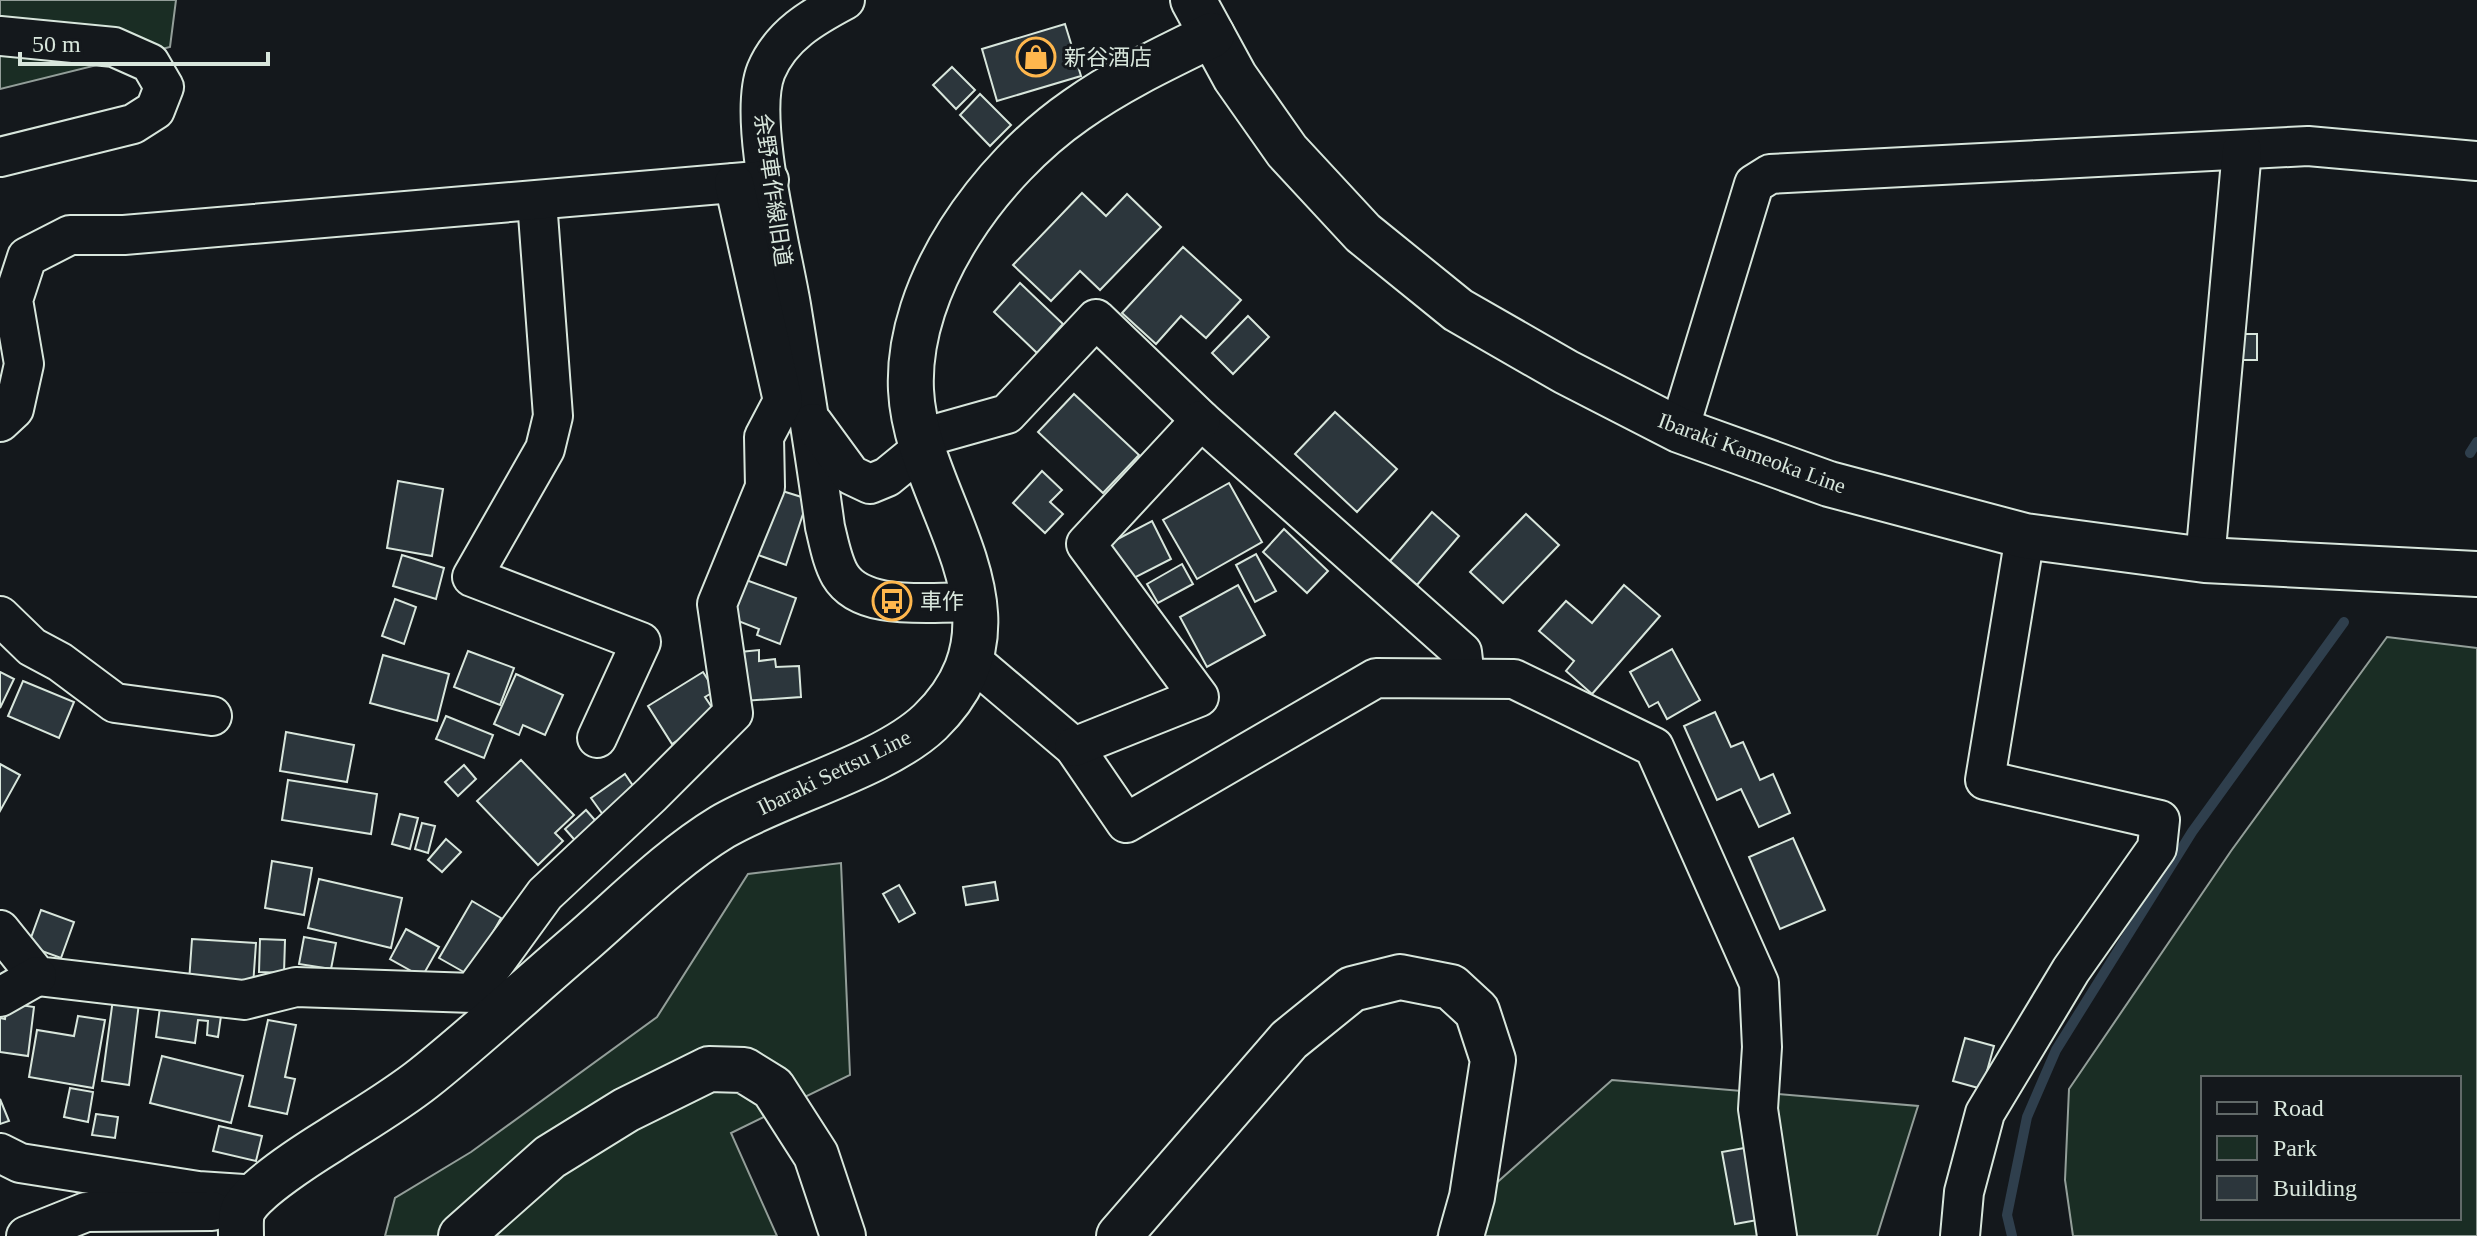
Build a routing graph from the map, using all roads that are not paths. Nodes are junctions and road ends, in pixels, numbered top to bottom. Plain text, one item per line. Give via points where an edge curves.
1 (845, 0) edge
2 (1203, 17) edge
3 (0, 36) edge
4 (2242, 150) junction
5 (0, 157) edge
6 (2477, 161) edge
7 (752, 182) junction
8 (537, 201) junction
9 (11, 272) edge
10 (810, 417) junction
11 (1201, 420) junction
12 (0, 422) edge
13 (1679, 430) junction
14 (919, 444) junction
15 (870, 484) junction
16 (2025, 536) junction
17 (833, 556) junction
18 (2205, 560) junction
19 (2477, 574) edge
20 (974, 603) junction
21 (0, 616) edge
22 (969, 658) junction
23 (1465, 678) junction
24 (212, 716) dead end
25 (597, 738) dead end
26 (1074, 747) junction
27 (0, 930) edge
28 (37, 976) junction
29 (0, 997) edge
30 (0, 1153) edge
31 (247, 1214) edge
32 (26, 1236) edge
33 (461, 1236) edge
34 (843, 1236) edge
35 (1119, 1236) edge
36 (1461, 1236) edge
37 (1777, 1236) edge
38 (1960, 1236) edge

1 - 7 street, 余野車作線旧道 via 810,18 785,40 767,69
2 - 13 main road, Ibaraki Kameoka Line via 1235,77 1287,151 1363,233 1458,310
2 - 14 main road, Ibaraki Settsu Line via 1072,112 1017,161 976,211 933,276 911,350
3 - 5 street via 114,47 150,63 164,87 155,110 133,124
4 - 6 street via 2308,146
4 - 13 street via 1770,174 1754,184
4 - 18 street
7 - 8 street
7 - 10 street, 余野車作線旧道
7 - 28 street via 783,401 764,437 765,487 717,604 733,713 545,894 473,993 296,987 244,1000
8 - 9 street via 70,235 27,257
8 - 25 street via 553,416 545,449 472,577 641,642
9 - 12 street via 24,364 14,409
10 - 15 street, 余野車作線旧道 via 851,475
10 - 17 street, 余野車作線旧道
11 - 14 street via 1096,319 1007,414
11 - 23 street via 1462,652
11 - 26 street via 1086,544 1199,697
13 - 16 main road, Ibaraki Kameoka Line via 1829,484
14 - 15 street via 887,477
14 - 20 main road, Ibaraki Settsu Line via 954,523
15 - 17 street via 855,496
16 - 18 main road, Ibaraki Kameoka Line
16 - 38 street via 1985,780 2160,820 2157,848 2071,970 1985,1113 1964,1192
17 - 20 street, 余野車作線旧道 via 841,575 862,594 892,601
18 - 19 main road, Ibaraki Kameoka Line
20 - 22 main road, Ibaraki Settsu Line
21 - 24 street via 32,647 115,703
22 - 26 street
22 - 31 main road, Ibaraki Settsu Line via 947,701 911,737 718,830 421,1080 322,1145
23 - 26 street via 1376,678 1126,823
23 - 37 street via 1514,679 1654,747 1759,983 1758,1109
27 - 28 street
28 - 29 street
30 - 31 street via 20,1163 198,1191
31 - 32 street via 86,1212
33 - 34 main road via 550,1157 626,1110 709,1069 744,1070 773,1088 816,1155
35 - 36 main road via 1289,1040 1352,989 1400,977 1451,987 1477,1011 1493,1060

